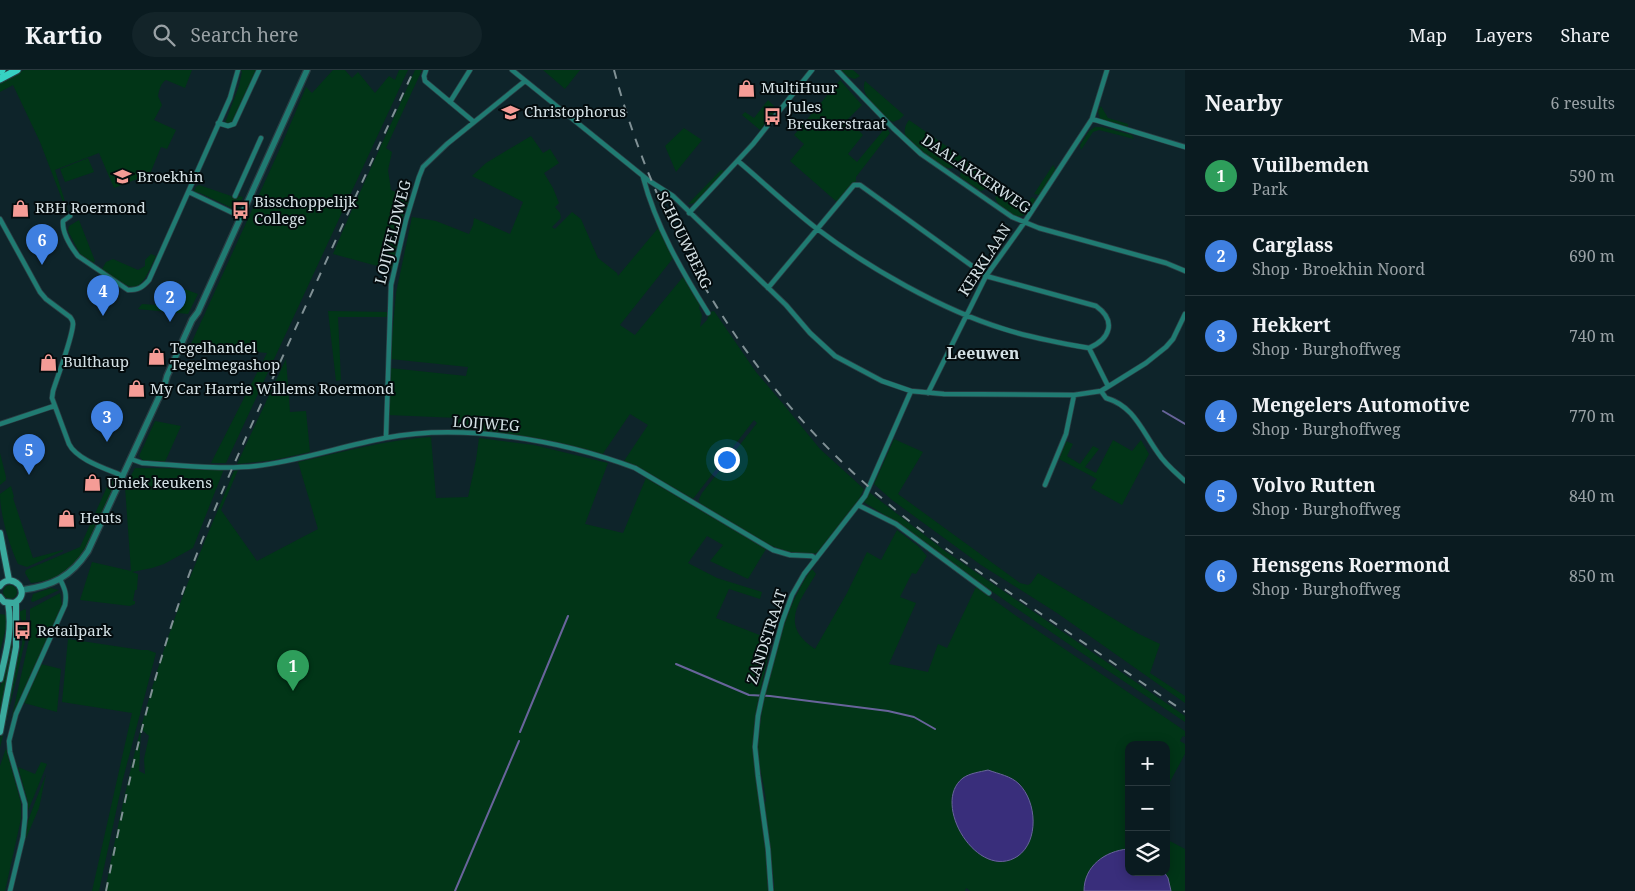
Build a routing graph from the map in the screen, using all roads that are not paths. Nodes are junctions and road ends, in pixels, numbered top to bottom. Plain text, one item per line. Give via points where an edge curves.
1 (17, 70) edge
2 (238, 70) edge
3 (259, 70) edge
4 (307, 70) edge
5 (426, 70) edge
6 (470, 70) edge
7 (512, 70) edge
8 (812, 70) edge
9 (838, 70) edge
10 (1107, 70) edge
11 (0, 79) edge
12 (525, 81) junction
13 (450, 102) junction
14 (1092, 119) junction
15 (474, 122) junction
16 (218, 123) junction
17 (261, 138) dead end
18 (1185, 146) edge
19 (738, 161) junction
20 (247, 171) junction
21 (259, 176) junction
22 (642, 176) junction
23 (189, 192) junction
24 (235, 196) dead end
25 (233, 213) dead end
26 (689, 213) junction
27 (70, 216) dead end
28 (0, 219) edge
29 (1024, 223) junction
30 (817, 228) junction
31 (1185, 271) edge
32 (986, 276) junction
33 (768, 288) junction
34 (708, 313) dead end
35 (1185, 314) edge
36 (966, 315) junction
37 (1089, 348) junction
38 (1108, 386) junction
39 (1101, 391) junction
40 (911, 392) junction
41 (928, 393) junction
42 (1074, 395) junction
43 (54, 406) junction
44 (0, 424) edge
45 (386, 438) junction
46 (131, 459) junction
47 (123, 476) junction
48 (1185, 480) edge
49 (1045, 485) dead end
50 (858, 505) junction
51 (0, 533) edge
52 (816, 558) junction
53 (9, 580) junction
54 (60, 580) junction
55 (0, 586) edge
56 (22, 590) junction
57 (989, 593) dead end
58 (0, 597) edge
59 (16, 602) junction
60 (8, 603) junction
61 (0, 679) edge
62 (0, 732) edge
63 (10, 891) edge
64 (771, 891) edge

1 - 11 main road
2 - 16 street
3 - 16 street via 234,124
4 - 21 street
5 - 13 street via 425,80
6 - 13 street
7 - 12 street, SCHOUWBERG
8 - 19 street
9 - 29 street, DAALAKKERWEG via 921,154
10 - 14 street, KERKLAAN
12 - 15 street, LOIJVELDWEG
12 - 22 street, SCHOUWBERG
13 - 15 street
14 - 18 street
14 - 29 street, KERKLAAN
15 - 45 street, LOIJVELDWEG via 423,167 411,201 391,285
16 - 23 street
17 - 20 street
19 - 26 street
19 - 30 street
20 - 21 street
20 - 24 street
21 - 46 street
22 - 26 street, SCHOUWBERG via 673,196
22 - 34 street, SCHOUWBERG via 664,233
23 - 25 street
23 - 27 street via 149,280 136,290 128,290 78,256 62,227 63,221
26 - 33 street, SCHOUWBERG
28 - 43 street via 40,292 72,320 53,391
29 - 31 street, DAALAKKERWEG
29 - 32 street, KERKLAAN
30 - 32 street via 854,185 860,185
30 - 33 street
30 - 36 street via 908,287
32 - 36 street, KERKLAAN
32 - 37 street via 1096,306 1109,322 1108,331 1104,339
33 - 40 street, SCHOUWBERG via 836,356 882,381
35 - 38 street via 1166,347
36 - 37 street via 1034,338
36 - 41 street, KERKLAAN
37 - 38 street
38 - 39 street
39 - 42 street, SCHOUWBERG
39 - 48 street via 1106,398 1133,414 1158,454
40 - 41 street, SCHOUWBERG
40 - 50 street, ZANDSTRAAT via 865,496
41 - 42 street, SCHOUWBERG
42 - 49 street via 1066,434
43 - 44 street
43 - 47 street via 71,449
45 - 46 street, LOIJWEG via 256,466 142,463
45 - 52 street, LOIJWEG via 411,434 504,435 611,459 635,468 772,550
46 - 47 street
47 - 54 street via 88,551 71,573
50 - 52 street, ZANDSTRAAT
50 - 57 street via 896,524
51 - 53 main road
52 - 64 street, ZANDSTRAAT via 792,594 758,716 756,762
53 - 55 main road
53 - 56 main road via 17,582
54 - 56 street
54 - 63 street via 66,590 65,605 16,714 9,741 25,804 23,837
56 - 59 main road
58 - 60 main road
59 - 60 main road
59 - 62 main road via 16,646
60 - 61 main road via 10,634

